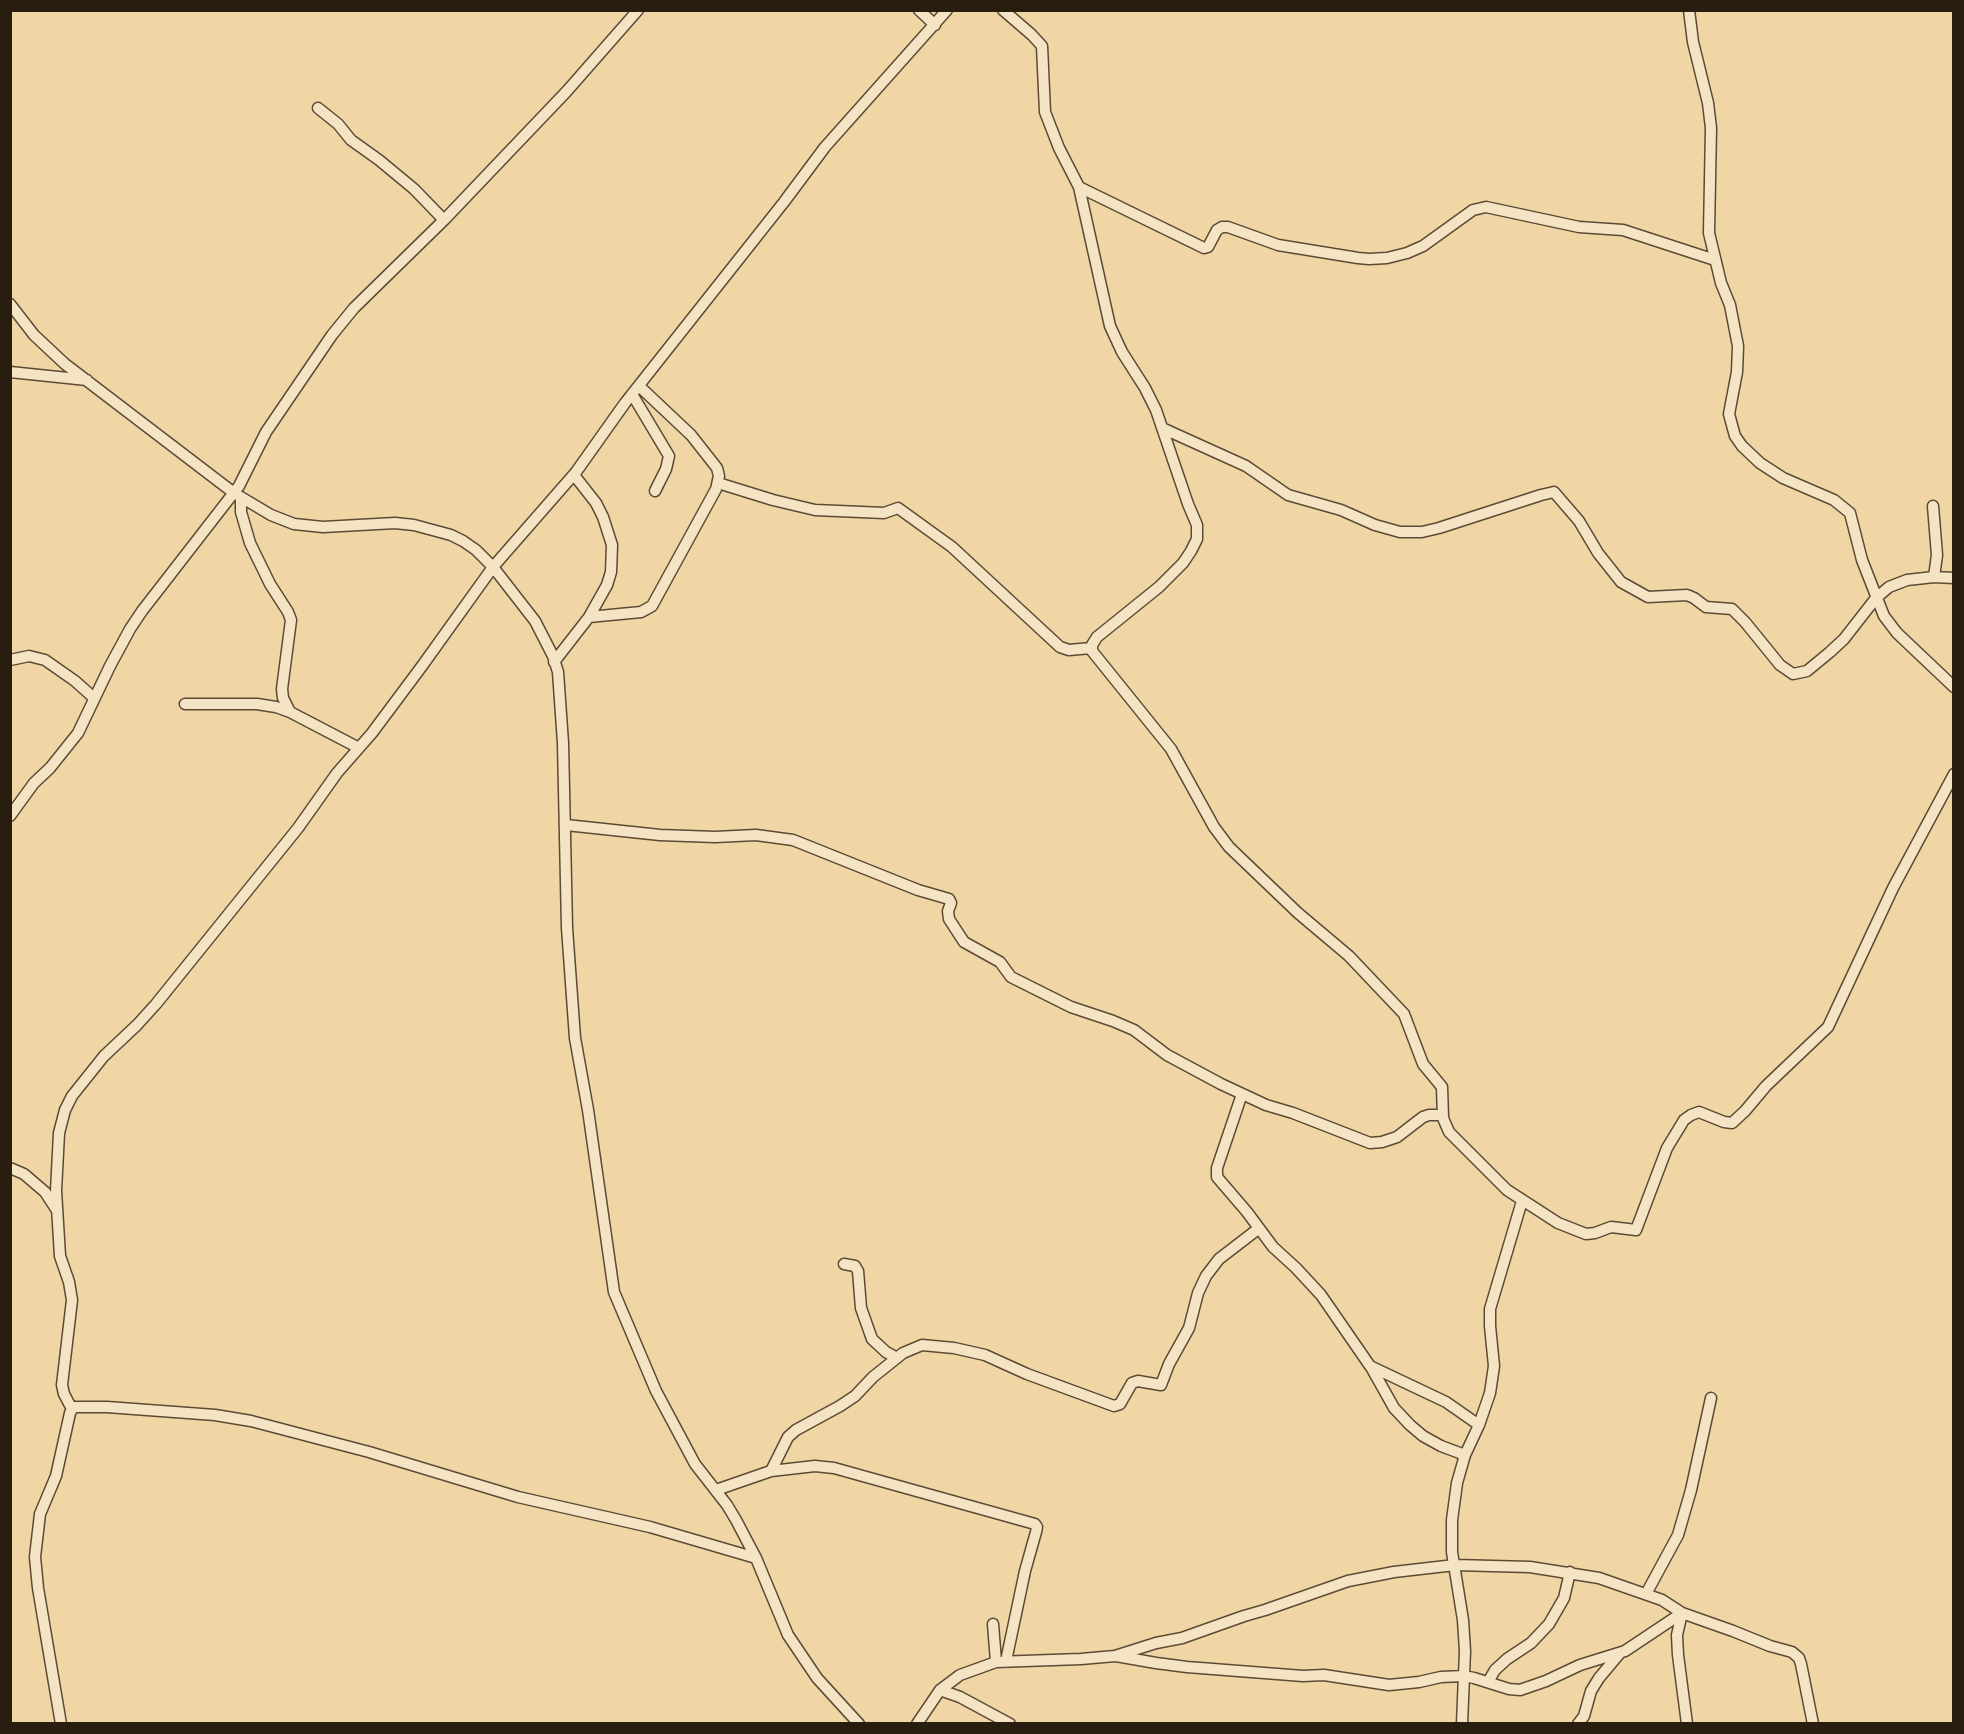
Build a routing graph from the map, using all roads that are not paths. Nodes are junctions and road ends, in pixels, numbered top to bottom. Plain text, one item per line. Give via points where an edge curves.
1 (638, 10) edge
2 (919, 10) edge
3 (947, 10) edge
4 (1004, 10) edge
5 (1689, 10) edge
6 (935, 25) junction
7 (318, 108) dead end
8 (1078, 187) junction
9 (444, 220) junction
10 (1715, 260) junction
11 (10, 304) edge
12 (10, 372) edge
13 (87, 380) junction
14 (636, 390) junction
15 (1162, 428) junction
16 (574, 475) junction
17 (718, 483) junction
18 (655, 491) dead end
19 (237, 495) junction
20 (1933, 506) dead end
21 (493, 567) junction
22 (1934, 577) junction
23 (1953, 578) edge
24 (1876, 598) junction
25 (589, 617) junction
26 (1091, 648) junction
27 (10, 660) edge
28 (554, 662) junction
29 (1953, 687) edge
30 (94, 698) junction
31 (185, 704) dead end
32 (290, 712) junction
33 (359, 748) junction
34 (1953, 774) edge
35 (10, 816) edge
36 (566, 825) junction
37 (1242, 1094) junction
38 (1443, 1115) junction
39 (10, 1168) edge
40 (1522, 1201) junction
41 (56, 1209) junction
42 (1258, 1229) junction
43 (844, 1264) dead end
44 (897, 1358) junction
45 (1370, 1366) junction
46 (1711, 1398) dead end
47 (72, 1409) junction
48 (1479, 1425) junction
49 (1465, 1455) junction
50 (771, 1471) junction
51 (716, 1490) junction
52 (756, 1558) junction
53 (1455, 1565) junction
54 (1570, 1572) junction
55 (1646, 1594) junction
56 (1682, 1613) junction
57 (993, 1624) dead end
58 (1621, 1653) junction
59 (1115, 1656) junction
60 (1001, 1662) junction
61 (1464, 1676) junction
62 (1488, 1682) junction
63 (940, 1690) junction
64 (61, 1724) edge
65 (859, 1724) edge
66 (917, 1724) edge
67 (1010, 1724) edge
68 (1462, 1724) edge
69 (1578, 1724) edge
70 (1687, 1724) edge
71 (1813, 1724) edge

1 - 9 street
2 - 6 street
3 - 6 street
4 - 8 street via 1042,46 1046,112
5 - 10 street via 1711,128 1710,233
6 - 14 street via 825,147
7 - 9 street via 351,140 414,189
8 - 10 street via 1204,248 1222,226 1278,245 1370,260 1387,258 1423,246 1473,210 1486,207 1579,227 1623,230
8 - 15 street via 1110,326 1145,388
9 - 19 street via 354,308 332,335 266,432
10 - 24 street via 1738,346 1729,414 1735,436 1760,464 1834,500 1850,513
11 - 13 street via 34,335
12 - 13 street
13 - 19 street
14 - 16 street
14 - 17 street via 691,435 717,468
14 - 18 street via 669,456
15 - 24 street via 1246,466 1288,495 1400,532 1439,528 1554,492 1621,582 1648,597 1687,595 1706,607 1732,609 1780,665 1793,674 1807,671 1830,652
15 - 26 street via 1197,525 1197,539 1176,572 1097,637
16 - 21 street
16 - 25 street via 596,502 612,545 607,585
17 - 25 street via 652,606 641,612
17 - 26 street via 815,510 884,513 898,508 959,553 1057,645 1069,650
19 - 21 street via 294,524 395,523 427,528 462,541
19 - 30 street via 141,611
19 - 32 street via 250,543 291,620 282,689
20 - 22 street via 1937,555
21 - 28 street via 535,621
21 - 33 street
22 - 23 street
22 - 24 street via 1907,580
24 - 29 street via 1890,626
25 - 28 street
26 - 38 street via 1171,749 1229,846 1298,914 1349,956 1404,1014 1423,1064 1442,1087
27 - 30 street via 37,656
28 - 36 street via 558,672
30 - 35 street via 78,733
31 - 32 street via 268,705
32 - 33 street
33 - 41 street via 178,978 72,1096 59,1133
34 - 40 street via 1893,888 1828,1027 1732,1123 1699,1112 1684,1120 1667,1148 1636,1230 1611,1227 1586,1234 1558,1223
36 - 37 street via 660,836 756,835 793,840 945,898 951,903 949,919 964,942 1000,962 1011,977 1071,1007 1134,1030 1167,1055
36 - 51 street via 567,928 575,1038 611,1279 656,1391 695,1464
37 - 38 street via 1370,1143 1396,1137 1423,1117
37 - 42 street via 1216,1174
38 - 40 street via 1456,1141
39 - 41 street via 45,1192
40 - 48 street via 1490,1309 1493,1378
41 - 47 street via 60,1256 72,1300 62,1383
42 - 44 street via 1219,1260 1206,1276 1189,1328 1162,1384 1132,1383 1117,1406 985,1355 954,1348 922,1346
42 - 45 street via 1321,1295
43 - 44 street via 858,1270 861,1308 872,1339
44 - 50 street via 855,1396 788,1437
45 - 48 street via 1446,1402
45 - 49 street via 1394,1408 1410,1425 1441,1446
46 - 55 street via 1678,1535
47 - 52 street via 128,1408 251,1421 518,1497 617,1519
47 - 64 street via 56,1476 40,1514 35,1557
48 - 49 street
49 - 53 street via 1452,1520
50 - 51 street
50 - 60 street via 834,1468 1036,1525
51 - 52 street
52 - 65 street via 788,1635 817,1678
53 - 54 street
53 - 59 street via 1348,1581 1182,1638
53 - 61 street via 1466,1651
54 - 55 street
54 - 62 street via 1564,1598 1549,1624 1532,1643 1507,1659
55 - 56 street
56 - 58 street
56 - 70 street via 1677,1635
56 - 71 street via 1796,1654
57 - 60 street
58 - 62 street via 1580,1665 1526,1689 1509,1689
58 - 69 street via 1599,1678
59 - 60 street
59 - 61 street via 1156,1664 1324,1675 1389,1684
60 - 63 street via 960,1675
61 - 62 street
61 - 68 street
63 - 66 street
63 - 67 street

